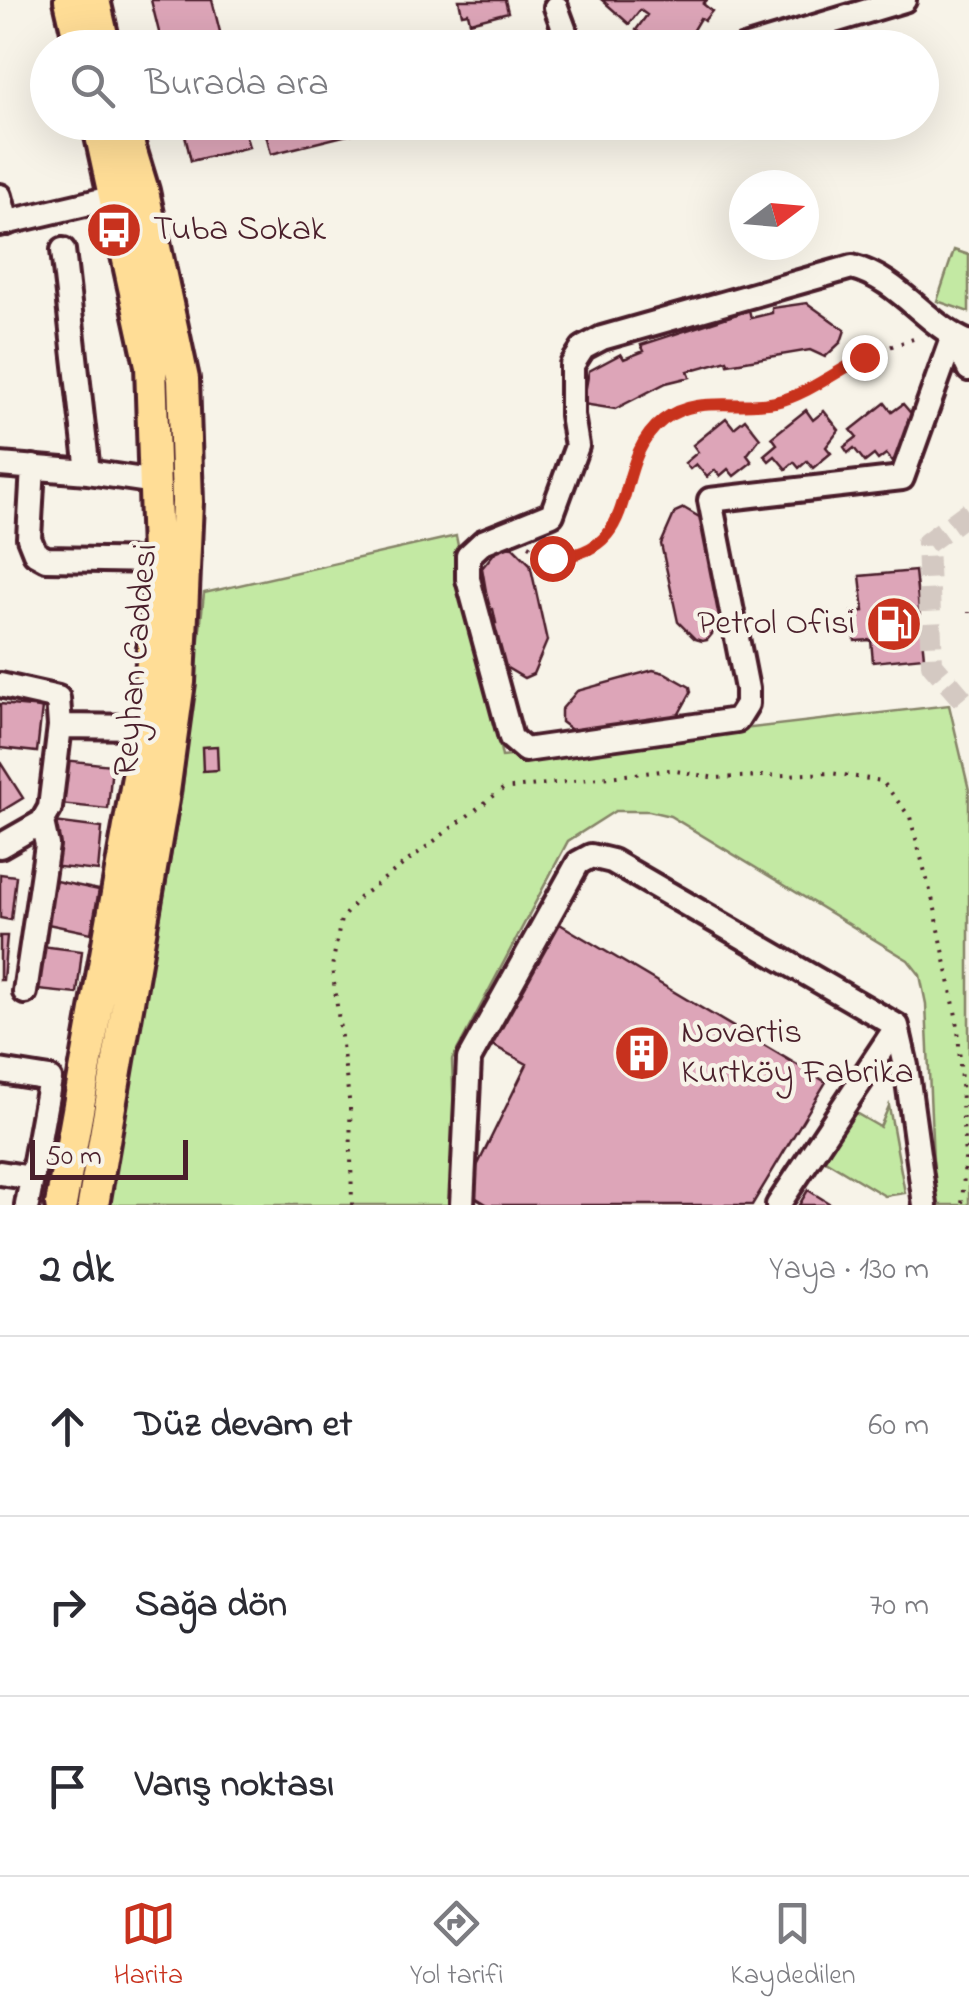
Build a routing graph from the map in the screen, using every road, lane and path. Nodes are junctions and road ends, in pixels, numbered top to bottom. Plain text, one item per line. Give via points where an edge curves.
1 (70, 0) edge
2 (94, 0) edge
3 (904, 0) edge
4 (556, 6) dead end
5 (77, 30) edge
6 (101, 30) edge
7 (565, 30) edge
8 (804, 30) edge
9 (106, 140) edge
10 (124, 140) edge
11 (129, 194) junction
12 (0, 196) edge
13 (3, 223) edge
14 (62, 250) dead end
15 (955, 336) edge
16 (969, 369) edge
17 (0, 464) edge
18 (33, 467) junction
19 (88, 472) junction
20 (156, 482) junction
21 (508, 532) junction
22 (158, 561) junction
23 (0, 685) edge
24 (60, 726) junction
25 (148, 726) junction
26 (42, 822) junction
27 (0, 846) edge
28 (25, 992) dead end
29 (896, 1026) junction
30 (0, 1070) edge
31 (0, 1173) edge
32 (32, 1178) junction
33 (27, 1205) edge
34 (61, 1205) edge
35 (92, 1205) edge
36 (352, 1205) edge
37 (462, 1205) edge
38 (778, 1205) edge
39 (925, 1205) edge
40 (962, 1205) edge

1 - 5 main road
2 - 6 main road
3 - 8 street
4 - 7 street
9 - 11 main road, Reyhan Caddesi
10 - 11 main road, Reyhan Caddesi
11 - 13 street
11 - 20 main road, Reyhan Caddesi via 151,365
11 - 35 main road, Reyhan Caddesi via 184,379 180,682
12 - 13 street
14 - 19 street
15 - 16 street
15 - 21 path via 864,357 778,402 699,405 665,418 647,436 612,527 593,550 552,558
15 - 21 street via 883,278 852,267 602,338 582,348 572,365 577,446 552,514
15 - 21 street via 902,478 710,500 747,689 737,720 525,750 511,738 468,580 468,556
17 - 18 street
18 - 19 street
18 - 22 street via 29,538 35,553 46,559
19 - 20 street
20 - 22 main road, Reyhan Caddesi
22 - 25 main road, Reyhan Caddesi
23 - 24 street via 58,698
24 - 25 street
24 - 26 street via 50,808
25 - 34 main road, Reyhan Caddesi
26 - 27 street
26 - 28 street via 47,845
29 - 37 street via 612,861 591,856 578,863 468,1059
29 - 38 street
29 - 39 street
30 - 32 street via 50,1079
31 - 32 street
32 - 33 street
36 - 40 path via 350,1107 332,967 340,920 360,897 503,789 670,770 716,778 831,773 882,781 910,818 958,1026

